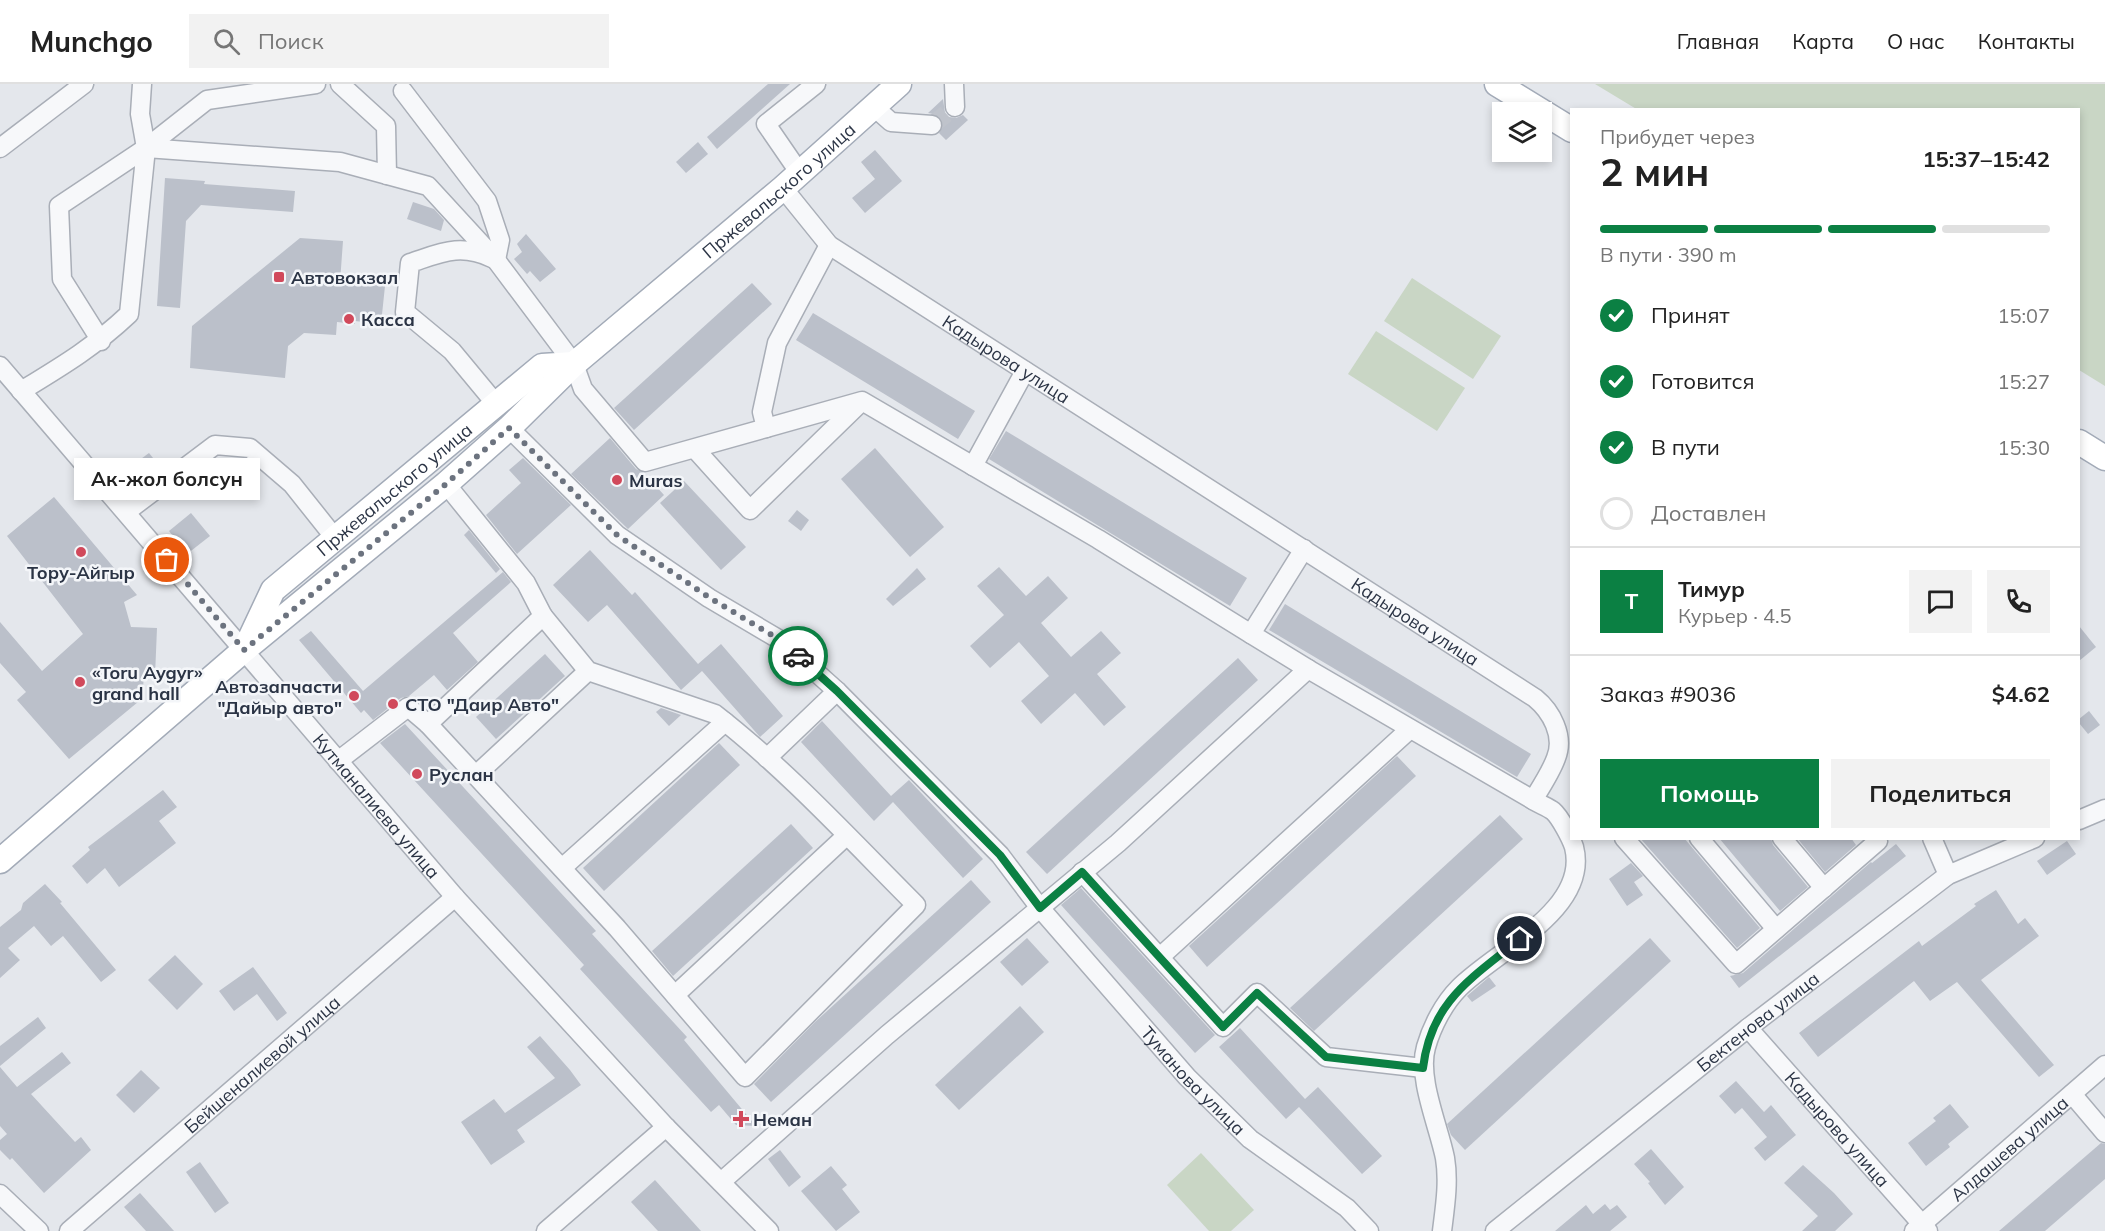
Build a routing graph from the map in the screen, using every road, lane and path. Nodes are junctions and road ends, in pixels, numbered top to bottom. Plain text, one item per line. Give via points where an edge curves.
1 (84, 84) edge
2 (142, 84) edge
3 (315, 84) edge
4 (340, 84) edge
5 (816, 84) edge
6 (900, 84) edge
7 (954, 84) edge
8 (1497, 84) edge
9 (403, 91) dead end
10 (873, 106) junction
11 (955, 107) dead end
12 (932, 125) tunnel mouth
13 (1570, 129) edge
14 (0, 148) edge
15 (146, 148) junction
16 (387, 175) junction
17 (791, 180) junction
18 (829, 245) junction
19 (496, 260) junction
20 (101, 341) junction
21 (574, 364) junction
22 (0, 366) edge
23 (1025, 371) junction
24 (21, 391) junction
25 (862, 401) junction
26 (496, 404) junction
27 (509, 428) junction
28 (766, 428) junction
29 (2080, 443) edge
30 (695, 449) junction
31 (2105, 458) edge
32 (973, 466) junction
33 (446, 484) junction
34 (126, 512) junction
35 (334, 538) junction
36 (1304, 549) junction
37 (543, 616) junction
38 (1251, 634) junction
39 (244, 650) junction
40 (1308, 669) junction
41 (588, 672) junction
42 (837, 691) junction
43 (725, 722) junction
44 (428, 724) junction
45 (1410, 729) junction
46 (767, 758) junction
47 (338, 761) junction
48 (476, 775) junction
49 (1533, 800) junction
50 (2105, 809) edge
51 (2080, 820) edge
52 (846, 836) junction
53 (1570, 837) edge
54 (1572, 840) edge
55 (1626, 840) edge
56 (1701, 840) edge
57 (1784, 840) edge
58 (1877, 840) edge
59 (1933, 840) edge
60 (2030, 840) edge
61 (0, 861) edge
62 (562, 868) junction
63 (1082, 872) junction
64 (1948, 875) junction
65 (1824, 888) junction
66 (455, 897) junction
67 (1040, 908) junction
68 (1776, 929) junction
69 (1160, 957) junction
70 (675, 995) junction
71 (1748, 1028) junction
72 (2105, 1065) edge
73 (1423, 1068) junction
74 (2072, 1094) junction
75 (666, 1127) junction
76 (2105, 1133) edge
77 (721, 1182) junction
78 (0, 1194) edge
79 (1921, 1229) edge
80 (39, 1231) edge
81 (69, 1231) edge
82 (546, 1231) edge
83 (769, 1231) edge
84 (1369, 1231) edge
85 (1442, 1231) edge
86 (1495, 1231) edge

1 - 14 street
2 - 15 street via 140,114
3 - 15 street via 207,100
4 - 16 street via 386,126
5 - 17 street, Кадырова улица via 766,124
6 - 10 main road, Пржевальского улица
7 - 11 street
8 - 13 main road
9 - 19 street via 487,201 500,240
10 - 12 street via 891,122
10 - 17 main road, Пржевальского улица
15 - 16 street via 340,162
15 - 20 street via 129,314
15 - 20 street via 59,206 62,279
16 - 19 street via 429,186
17 - 18 street, Кадырова улица
17 - 21 main road, Пржевальского улица
18 - 23 street, Кадырова улица
18 - 28 street via 777,343 762,412
19 - 21 street
19 - 26 street via 477,251 460,249 410,263 405,312 452,351
20 - 24 street
21 - 26 main road, Пржевальского улица via 542,366
21 - 27 main road, Пржевальского улица
21 - 30 street via 583,389 645,462
22 - 24 street, Кутманалиева улица
23 - 32 street
23 - 36 street, Кадырова улица
24 - 34 street, Кутманалиева улица
25 - 28 street
25 - 30 street via 750,510
25 - 32 street
26 - 35 main road, Пржевальского улица
27 - 33 main road, Пржевальского улица
27 - 42 street, Туманова улица via 617,535 780,640
28 - 30 street
29 - 31 main road
32 - 38 street
33 - 37 street via 526,584
33 - 39 main road, Пржевальского улица
34 - 35 street via 215,446 250,448 292,484
34 - 39 street, Кутманалиева улица
35 - 39 main road, Пржевальского улица via 273,590
36 - 38 street
36 - 49 street, Кадырова улица via 1546,707 1556,729 1557,756
37 - 41 street
37 - 44 street
38 - 40 street
39 - 47 street, Кутманалиева улица
39 - 61 main road, Пржевальского улица
40 - 45 street
40 - 63 street
41 - 43 street via 715,714
41 - 48 street
42 - 46 street
42 - 67 street, Туманова улица via 1000,855
43 - 46 street
43 - 62 street
44 - 47 street via 408,707
44 - 48 street
45 - 49 street
45 - 69 street
46 - 52 street
47 - 66 street, Кутманалиева улица
48 - 62 street
49 - 53 street via 1554,812
50 - 51 street
52 - 70 street
52 - 70 street via 916,905 745,1077
54 - 73 street via 1575,869 1567,891 1549,916 1459,988 1433,1029
55 - 68 street via 1736,964
56 - 68 street
57 - 65 street
58 - 65 street
59 - 64 street
60 - 64 street, Бектенова улица
62 - 70 street
63 - 67 street
63 - 69 street
64 - 71 street, Бектенова улица
65 - 68 street
66 - 75 street, Кутманалиева улица
66 - 81 street, Бейшеналиевой улица
67 - 77 street via 886,1035
67 - 84 street, Туманова улица via 1187,1077 1250,1140 1347,1208
69 - 73 street via 1223,1027 1257,993 1326,1057
71 - 79 street, Кадырова улица
71 - 86 street, Бектенова улица
72 - 74 street, Алдашева улица
73 - 85 street via 1445,1159 1447,1190
74 - 76 street
74 - 79 street, Алдашева улица
75 - 77 street, Кутманалиева улица
75 - 82 street
77 - 83 street, Кутманалиева улица
78 - 80 street

